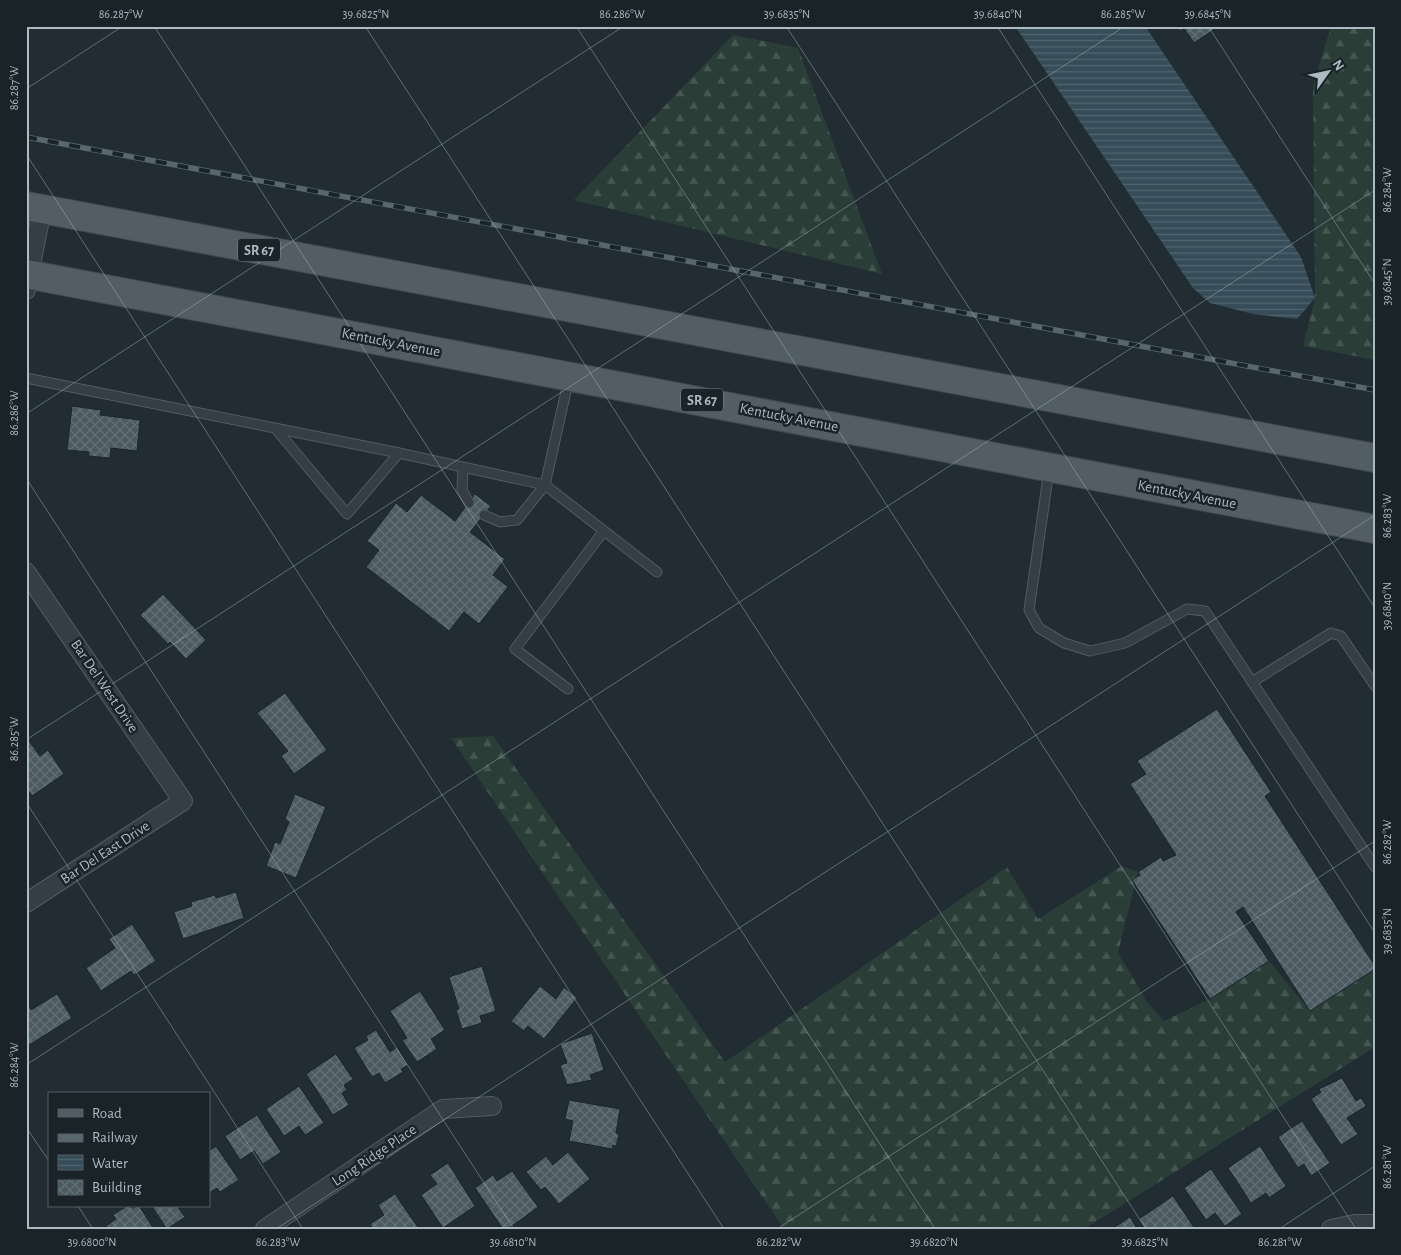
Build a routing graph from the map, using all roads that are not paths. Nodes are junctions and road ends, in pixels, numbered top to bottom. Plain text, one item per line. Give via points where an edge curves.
1 (34, 208) edge
2 (27, 279) edge
3 (570, 376) junction
4 (26, 378) edge
5 (275, 428) junction
6 (399, 453) junction
7 (1375, 458) edge
8 (463, 467) junction
9 (1050, 468) junction
10 (545, 486) junction
11 (469, 503) dead end
12 (484, 515) dead end
13 (1375, 529) edge
14 (603, 532) junction
15 (26, 572) edge
16 (657, 572) dead end
17 (1252, 682) junction
18 (1375, 686) edge
19 (568, 689) dead end
20 (184, 800) joint
21 (1375, 867) edge
22 (26, 903) edge
23 (492, 1106) dead end
24 (1375, 1224) edge
25 (265, 1229) edge
26 (1331, 1229) edge

1 - 2 street
1 - 7 main road, SR 67
2 - 3 main road, Kentucky Avenue / SR 67
3 - 9 main road, Kentucky Avenue / SR 67
3 - 10 lane
4 - 5 lane
5 - 6 lane
5 - 6 lane via 347,514
6 - 8 lane
8 - 10 lane
8 - 11 lane via 462,490
9 - 13 main road, Kentucky Avenue / SR 67
9 - 17 lane via 1029,610 1040,628 1064,643 1090,651 1125,643 1187,609 1205,611
10 - 12 lane via 517,520 500,522
10 - 14 lane
14 - 16 lane
14 - 19 lane via 516,649
15 - 20 street, Bar Del West Drive
17 - 18 lane via 1331,633 1341,636
17 - 21 lane
20 - 22 street, Bar Del East Drive
23 - 25 street, Long Ridge Place via 443,1109
24 - 26 street

